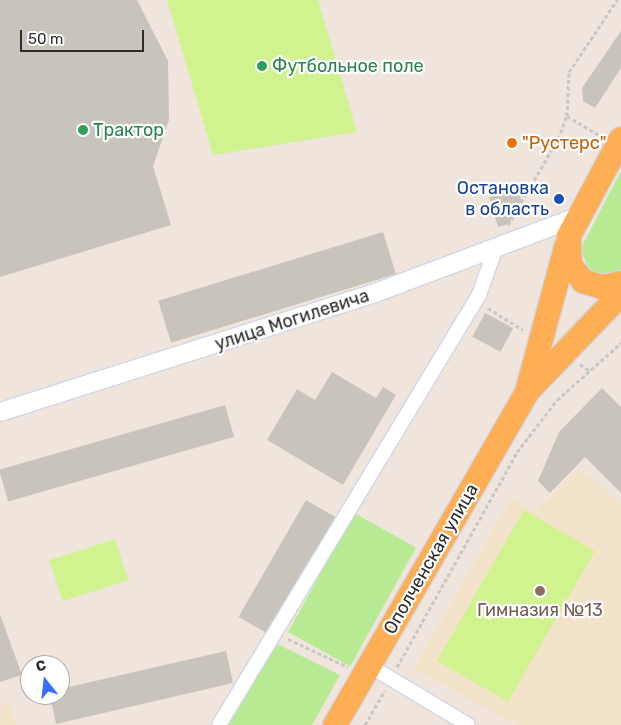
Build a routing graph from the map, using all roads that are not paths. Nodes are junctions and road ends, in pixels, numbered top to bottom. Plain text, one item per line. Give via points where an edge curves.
1 (619, 143) edge
2 (574, 226) junction
3 (496, 247) junction
4 (621, 283) edge
5 (621, 294) edge
6 (527, 392) junction
7 (0, 412) edge
8 (367, 670) junction
9 (219, 725) edge
10 (335, 725) edge
11 (468, 725) edge

1 - 2 highway, Ополченская улица
2 - 3 street, улица Могилевича
2 - 4 highway via 570,265 583,281 601,287
2 - 6 highway, Ополченская улица
3 - 7 street, улица Могилевича via 375,293
3 - 9 street via 479,295
5 - 6 highway, Ополченская улица
6 - 8 highway, Ополченская улица
8 - 10 highway, Ополченская улица
8 - 11 street via 391,678

